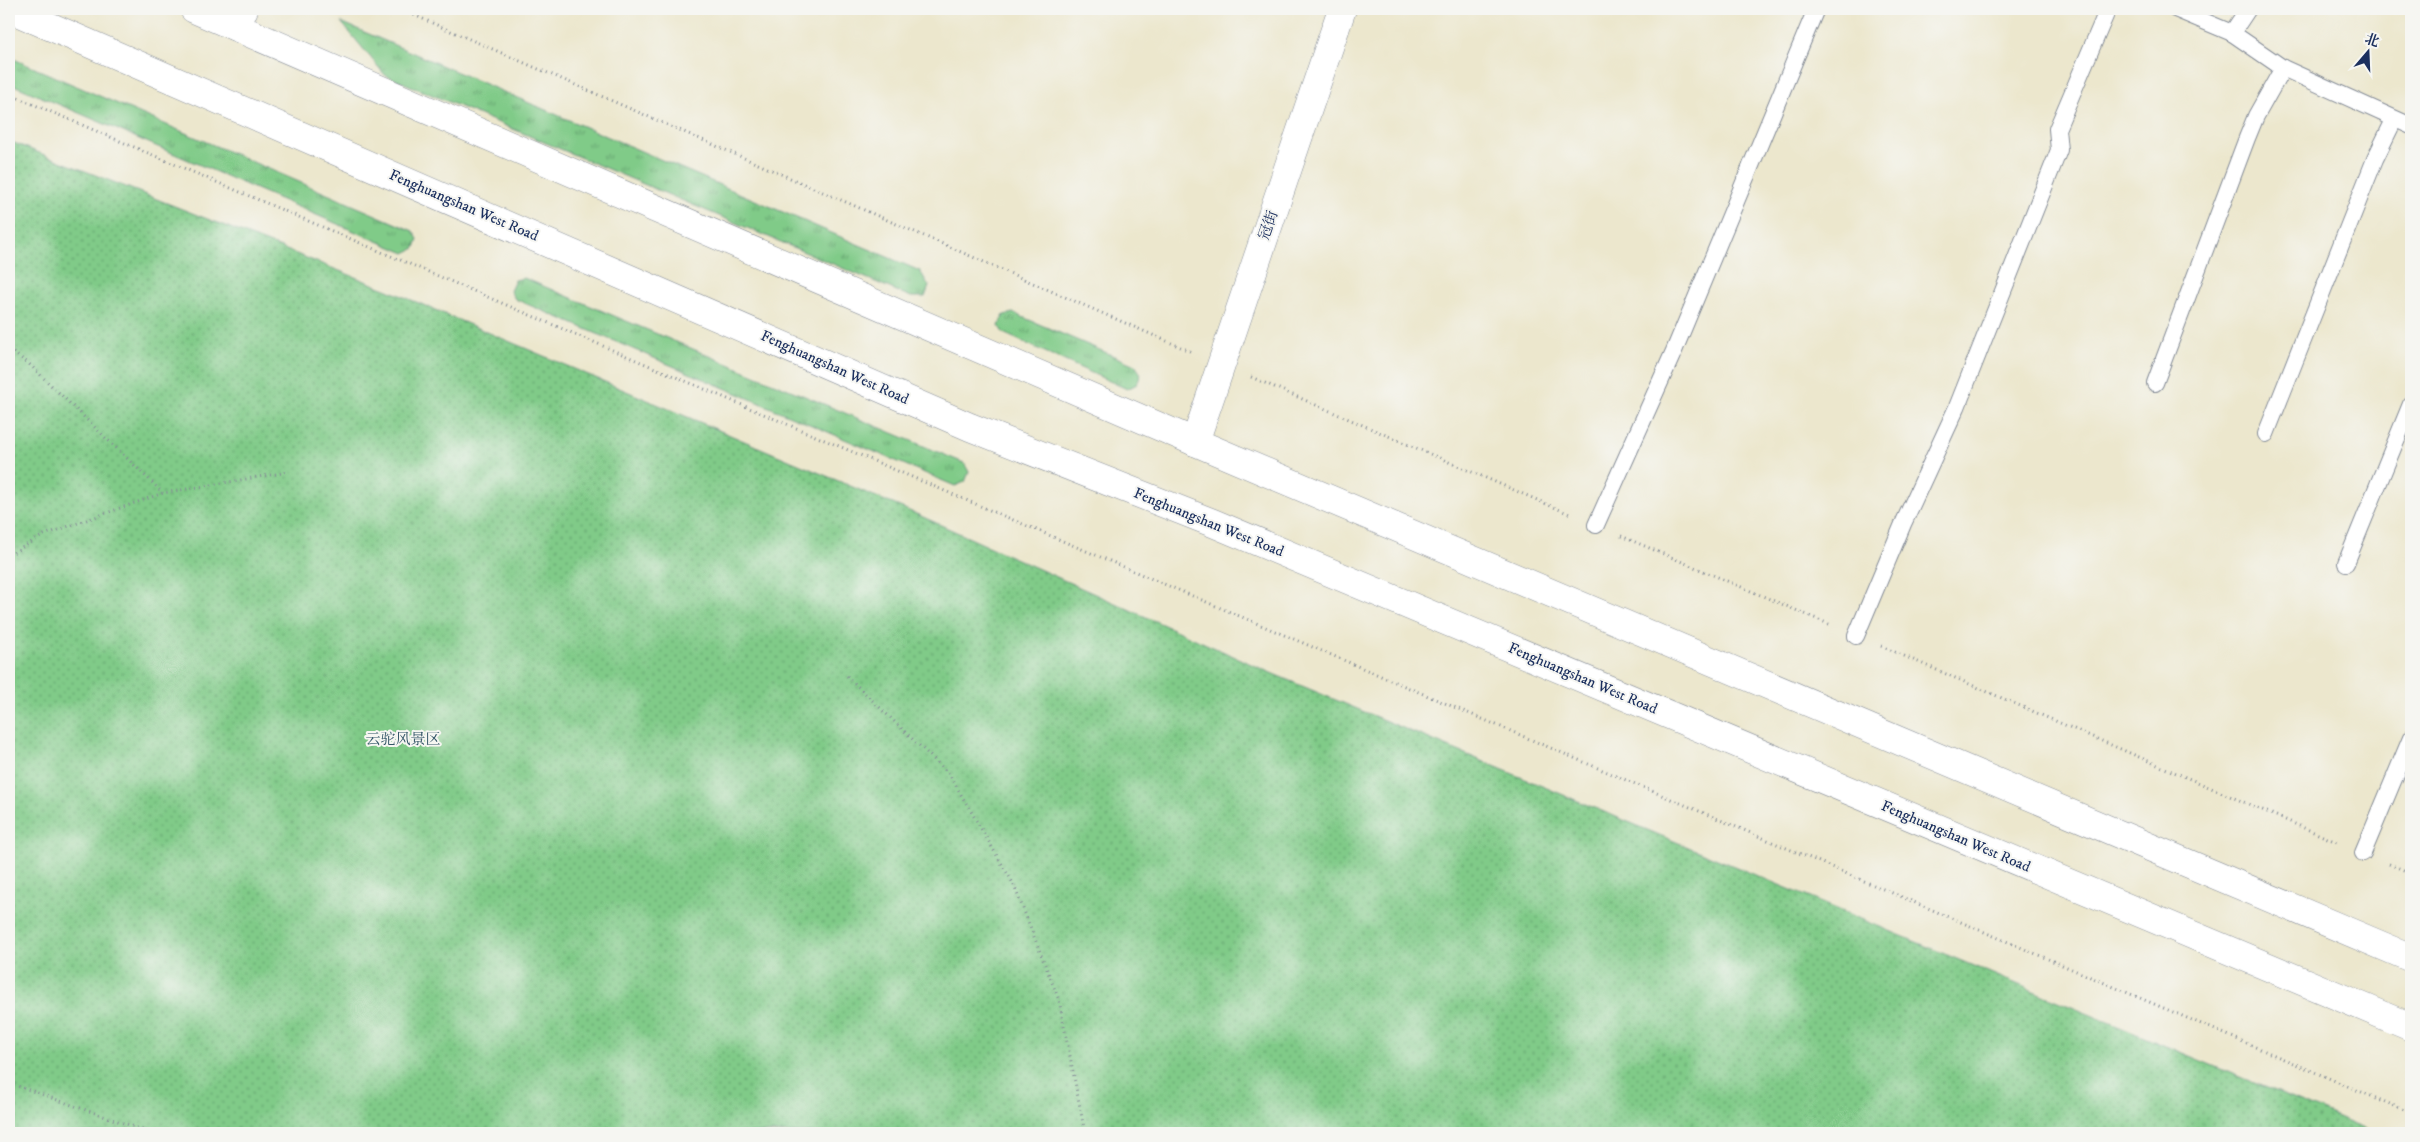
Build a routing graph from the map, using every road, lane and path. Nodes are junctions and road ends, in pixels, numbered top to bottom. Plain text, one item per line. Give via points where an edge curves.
1 (10, 9) edge
2 (194, 9) edge
3 (400, 9) edge
4 (1342, 9) edge
5 (1816, 9) edge
6 (2108, 9) edge
7 (2175, 9) edge
8 (2248, 9) edge
9 (240, 18) edge
10 (2232, 33) junction
11 (2283, 68) junction
12 (9, 94) edge
13 (2394, 120) junction
14 (2411, 126) edge
15 (9, 350) edge
16 (1221, 364) junction
17 (2154, 383) dead end
18 (2411, 404) edge
19 (2266, 434) dead end
20 (1195, 442) junction
21 (288, 472) dead end
22 (163, 493) junction
23 (1596, 525) junction
24 (9, 555) edge
25 (2346, 563) dead end
26 (1856, 636) junction
27 (847, 676) dead end
28 (2411, 738) edge
29 (2363, 853) junction
30 (2411, 873) edge
31 (2411, 958) edge
32 (2411, 1027) edge
33 (9, 1083) edge
34 (2411, 1113) edge
35 (152, 1133) edge
36 (1084, 1133) edge

1 - 32 main road, Fenghuangshan West Road via 970,427 1213,523
2 - 9 main road
3 - 16 path
4 - 16 main road, 冠街
5 - 23 lane via 1674,351
6 - 26 lane via 2057,129 2059,150 1964,389
7 - 10 lane
8 - 10 lane
9 - 20 main road
10 - 11 lane
11 - 13 lane
11 - 17 lane via 2256,116
12 - 34 path
13 - 14 lane
13 - 19 lane via 2375,159
15 - 22 path via 28,363
16 - 20 main road, 冠街
16 - 23 path
18 - 25 lane
20 - 31 main road
21 - 22 path
22 - 24 path via 44,536
23 - 26 path
26 - 29 path
27 - 36 path via 948,774 1014,883 1059,1000
28 - 29 lane
29 - 30 path
33 - 35 path

